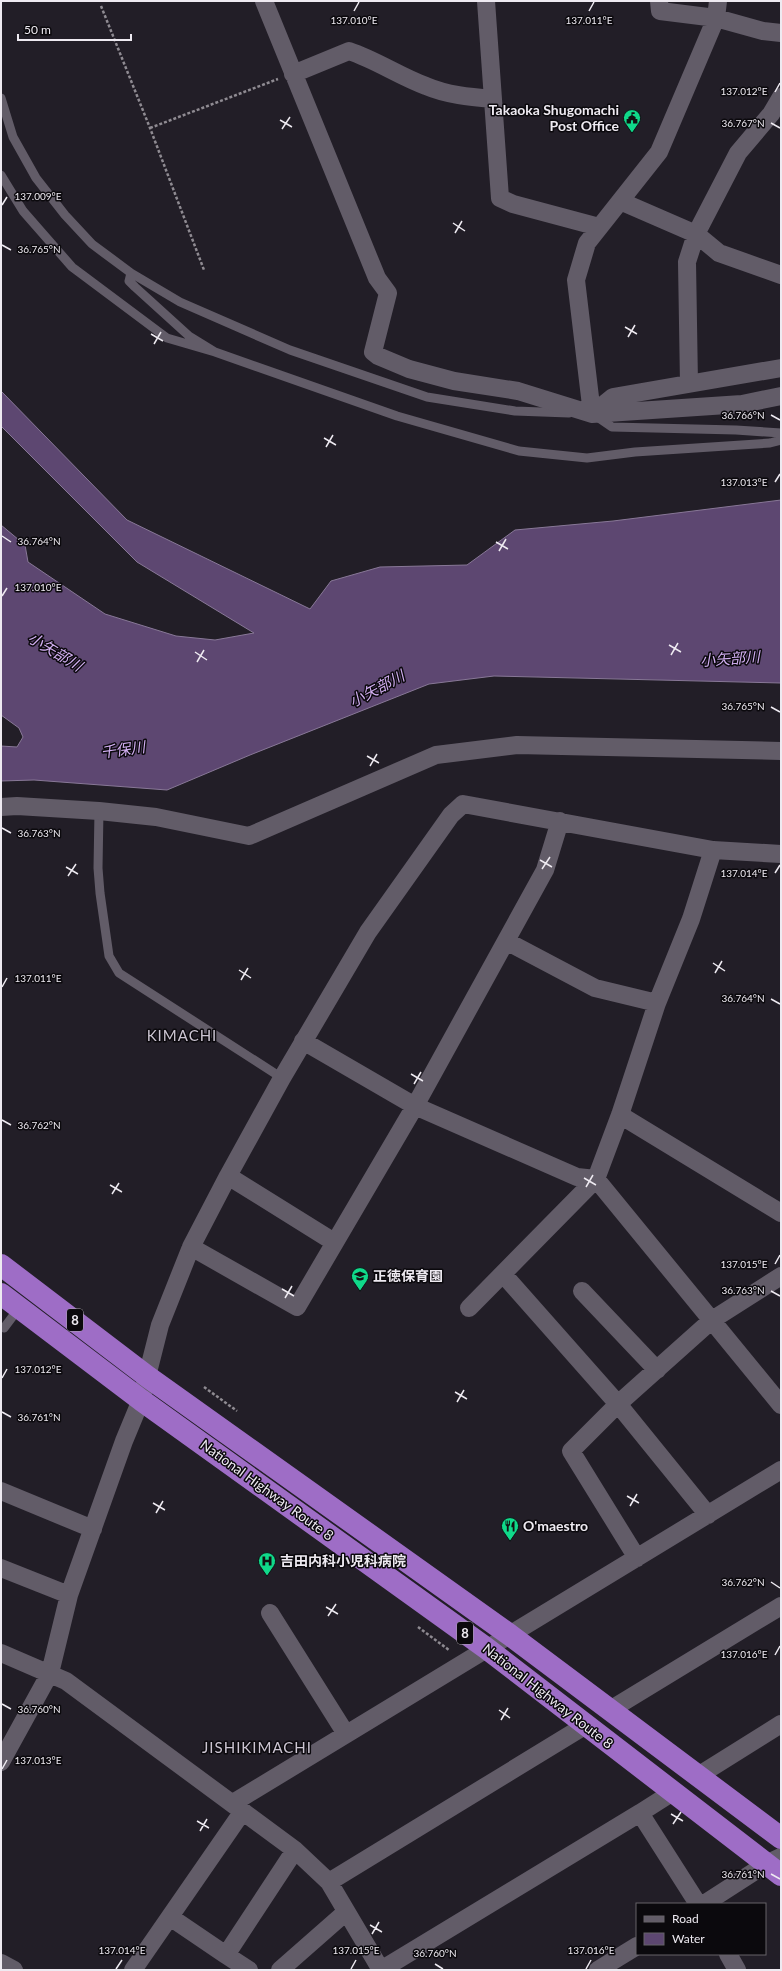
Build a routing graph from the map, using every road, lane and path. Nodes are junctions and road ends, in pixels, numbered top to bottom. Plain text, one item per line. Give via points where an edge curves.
1 (264, 1) edge
2 (486, 1) edge
3 (659, 1) edge
4 (101, 6) dead end
5 (717, 9) edge
6 (781, 33) edge
7 (293, 74) junction
8 (781, 97) edge
9 (1, 98) edge
10 (493, 99) junction
11 (150, 128) junction
12 (1, 174) edge
13 (620, 201) junction
14 (599, 227) junction
15 (696, 234) junction
16 (204, 270) dead end
17 (130, 273) junction
18 (781, 275) edge
19 (215, 352) junction
20 (781, 368) edge
21 (689, 384) junction
22 (781, 396) edge
23 (592, 414) junction
24 (781, 433) edge
25 (781, 440) edge
26 (781, 751) edge
27 (1, 807) edge
28 (99, 811) junction
29 (560, 821) junction
30 (713, 850) junction
31 (781, 854) edge
32 (506, 941) junction
33 (657, 1003) junction
34 (304, 1041) junction
35 (282, 1078) junction
36 (415, 1106) junction
37 (620, 1116) junction
38 (228, 1176) junction
39 (596, 1179) junction
40 (779, 1207) edge
41 (334, 1242) junction
42 (192, 1246) junction
43 (1, 1264) edge
44 (503, 1274) junction
45 (781, 1276) edge
46 (582, 1291) dead end
47 (1, 1294) edge
48 (19, 1308) junction
49 (469, 1308) dead end
50 (712, 1320) junction
51 (4, 1328) dead end
52 (657, 1370) junction
53 (148, 1377) junction
54 (204, 1387) dead end
55 (141, 1400) junction
56 (618, 1404) junction
57 (781, 1405) edge
58 (237, 1411) dead end
59 (781, 1470) edge
60 (1, 1491) edge
61 (708, 1515) junction
62 (93, 1529) junction
63 (637, 1558) junction
64 (1, 1568) edge
65 (69, 1595) junction
66 (781, 1606) edge
67 (270, 1613) dead end
68 (418, 1627) dead end
69 (510, 1635) junction
70 (486, 1648) junction
71 (449, 1650) dead end
72 (1, 1653) edge
73 (50, 1673) junction
74 (610, 1710) junction
75 (781, 1724) edge
76 (586, 1726) junction
77 (346, 1734) junction
78 (1, 1762) edge
79 (698, 1776) junction
80 (673, 1792) junction
81 (238, 1807) junction
82 (640, 1812) junction
83 (781, 1838) edge
84 (295, 1850) junction
85 (776, 1865) edge
86 (329, 1882) junction
87 (697, 1903) edge
88 (706, 1903) edge
89 (346, 1912) junction
90 (170, 1917) junction
91 (636, 1947) edge
92 (729, 1955) edge
93 (1, 1963) edge
94 (237, 1965) edge
95 (14, 1970) edge
96 (133, 1970) edge
97 (280, 1970) edge
98 (598, 1970) edge
99 (737, 1970) edge

1 - 7 street
2 - 10 street
3 - 5 street via 660,11
4 - 11 path
5 - 6 street via 763,31
5 - 13 street via 659,152
7 - 10 street via 349,51 427,87 462,96
7 - 11 path
7 - 23 street via 378,278 388,293 373,352 409,369 454,381 518,392
8 - 15 street via 771,114 738,153
9 - 17 lane via 14,137 36,178 92,244
10 - 14 street via 500,198 513,204
11 - 16 path
12 - 19 lane via 23,211 72,267 167,338
13 - 14 street
13 - 15 street
14 - 23 street via 587,243 576,280
15 - 18 street via 719,253
15 - 21 street via 687,262
17 - 19 lane via 129,281 140,292 189,336
17 - 23 lane via 180,302 290,350 427,397 515,411
19 - 25 lane via 397,416 519,451 587,458
20 - 21 street
21 - 23 street via 613,397
22 - 23 street via 742,404
23 - 24 lane via 612,427
26 - 28 street via 517,745 436,755 249,836 156,817
27 - 28 street
28 - 35 lane via 100,893 109,956 119,973
29 - 30 street
29 - 32 street via 545,870
29 - 34 street via 463,804 451,814 368,932
30 - 31 street
30 - 33 street via 691,919
32 - 33 street via 596,988
32 - 36 street
33 - 37 street
34 - 35 street
34 - 36 street
35 - 38 street
36 - 39 street via 578,1177
36 - 41 street
37 - 39 street
37 - 40 street
38 - 41 street
38 - 42 street
39 - 44 street
39 - 50 street
41 - 42 street via 297,1307
42 - 53 street via 160,1325
43 - 53 highway, National Highway Route 8 / 8
44 - 49 street
44 - 56 street
45 - 50 street
46 - 52 street
47 - 48 highway, National Highway Route 8 / 8
48 - 51 lane
48 - 55 highway, National Highway Route 8 / 8
50 - 52 street
50 - 57 street
52 - 56 street
53 - 55 street
53 - 69 highway, National Highway Route 8 / 8
54 - 58 path
55 - 62 street
55 - 70 highway, National Highway Route 8 / 8
56 - 61 street
56 - 63 street via 571,1451
59 - 61 street
60 - 62 street
61 - 63 street
62 - 65 street
63 - 69 street
64 - 65 street
65 - 73 street
66 - 74 street
67 - 77 street
68 - 71 path
69 - 70 street
69 - 74 highway, National Highway Route 8 / 8
70 - 76 highway, National Highway Route 8 / 8
70 - 77 street
72 - 73 street
73 - 78 street
73 - 81 street via 66,1681
74 - 79 highway, National Highway Route 8 / 8
75 - 79 street
76 - 80 highway, National Highway Route 8 / 8
76 - 86 street
77 - 81 street
79 - 83 highway, National Highway Route 8 / 8
80 - 82 street
80 - 85 highway, National Highway Route 8 / 8
81 - 84 street
81 - 90 street
82 - 87 street
82 - 89 street via 381,1970
84 - 86 street
84 - 94 street
85 - 88 street
86 - 89 street
89 - 97 street
90 - 94 street
90 - 96 street
91 - 98 street
92 - 99 street
93 - 95 street

